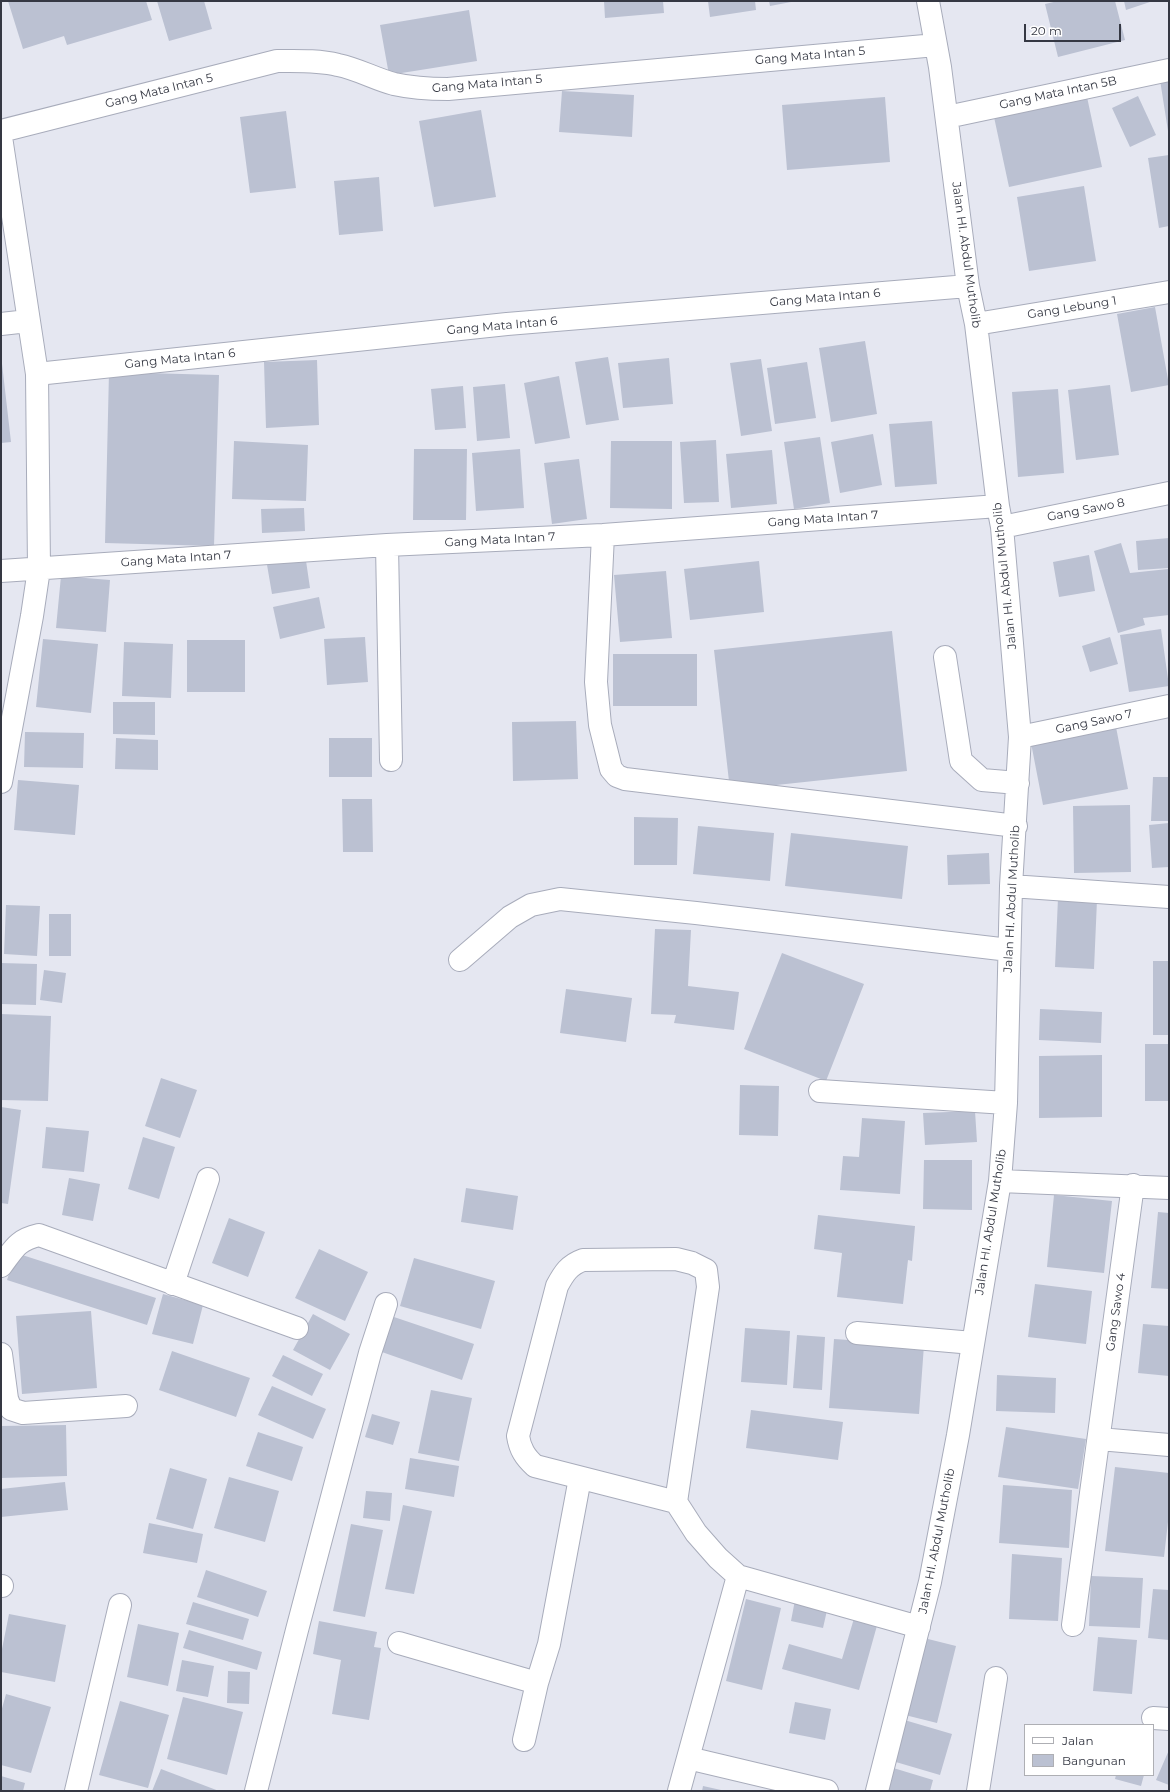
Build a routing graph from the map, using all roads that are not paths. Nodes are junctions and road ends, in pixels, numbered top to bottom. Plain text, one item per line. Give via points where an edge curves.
1 (928, 1) edge
2 (936, 45) junction
3 (1169, 70) edge
4 (946, 116) junction
5 (1, 131) edge
6 (1, 137) edge
7 (968, 286) junction
8 (1169, 292) edge
9 (28, 321) junction
10 (1, 324) edge
11 (976, 324) junction
12 (37, 374) junction
13 (1169, 493) edge
14 (1000, 516) junction
15 (603, 535) junction
16 (387, 545) junction
17 (39, 569) junction
18 (1, 571) edge
19 (945, 657) dead end
20 (1169, 706) edge
21 (1020, 737) junction
22 (391, 760) dead end
23 (1, 782) edge
24 (1018, 783) junction
25 (1016, 826) junction
26 (1011, 886) junction
27 (1169, 897) edge
28 (1009, 950) junction
29 (460, 960) dead end
30 (820, 1091) dead end
31 (1006, 1103) junction
32 (208, 1179) dead end
33 (1000, 1181) junction
34 (1133, 1185) junction
35 (1169, 1188) edge
36 (1, 1266) edge
37 (173, 1284) junction
38 (386, 1304) dead end
39 (298, 1328) dead end
40 (857, 1333) dead end
41 (973, 1343) junction
42 (1, 1354) edge
43 (126, 1406) dead end
44 (1099, 1439) junction
45 (1169, 1445) edge
46 (580, 1478) junction
47 (676, 1502) junction
48 (738, 1576) junction
49 (120, 1605) dead end
50 (919, 1626) junction
51 (1073, 1626) dead end
52 (399, 1643) dead end
53 (996, 1678) dead end
54 (537, 1683) junction
55 (524, 1740) dead end
56 (688, 1758) junction
57 (76, 1791) edge
58 (256, 1791) edge
59 (679, 1791) edge
60 (827, 1791) edge
61 (877, 1791) edge
62 (978, 1791) edge

1 - 2 street, Jalan HI. Abdul Mutholib
2 - 4 street, Jalan HI. Abdul Mutholib
2 - 5 street, Gang Mata Intan 5 via 448,89 426,89 392,83 337,64 277,62
3 - 4 street, Gang Mata Intan 5B
4 - 7 street, Jalan HI. Abdul Mutholib
6 - 9 street
7 - 11 street, Jalan HI. Abdul Mutholib
7 - 12 street, Gang Mata Intan 6 via 507,324
8 - 11 street, Gang Lebung 1
9 - 10 street
9 - 12 street
11 - 14 street, Jalan HI. Abdul Mutholib
12 - 17 street
13 - 14 street, Gang Sawo 8
14 - 15 street, Gang Mata Intan 7
14 - 21 street, Jalan HI. Abdul Mutholib
15 - 16 street, Gang Mata Intan 7
15 - 25 street via 596,682 605,752 611,769 617,776
16 - 17 street, Gang Mata Intan 7
16 - 22 street
17 - 18 street, Gang Mata Intan 7
17 - 23 street
19 - 24 street via 961,762 982,780
20 - 21 street, Gang Sawo 7
21 - 24 street, Jalan HI. Abdul Mutholib
24 - 25 street, Jalan HI. Abdul Mutholib
25 - 26 street, Jalan HI. Abdul Mutholib
26 - 27 street
26 - 28 street, Jalan HI. Abdul Mutholib
28 - 29 street via 560,899 532,905 510,918
28 - 31 street, Jalan HI. Abdul Mutholib
30 - 31 street
31 - 33 street, Jalan HI. Abdul Mutholib
32 - 37 street
33 - 34 street
33 - 41 street, Jalan HI. Abdul Mutholib
34 - 35 street
34 - 44 street, Gang Sawo 4
36 - 37 street via 17,1244 26,1238 39,1235
37 - 39 street
38 - 58 street via 368,1361
40 - 41 street
41 - 50 street, Jalan HI. Abdul Mutholib via 932,1574
42 - 43 street via 7,1399 11,1409 23,1413
44 - 45 street
44 - 51 street, Gang Sawo 4
46 - 47 street
46 - 47 street via 535,1466 520,1448 518,1436 557,1286 565,1271 574,1263 583,1260 676,1259 706,1270 708,1287
46 - 54 street via 549,1644
47 - 48 street via 696,1533
48 - 50 street
48 - 56 street
49 - 57 street
50 - 61 street, Jalan HI. Abdul Mutholib
52 - 54 street
53 - 62 street
54 - 55 street
56 - 59 street
56 - 60 street

